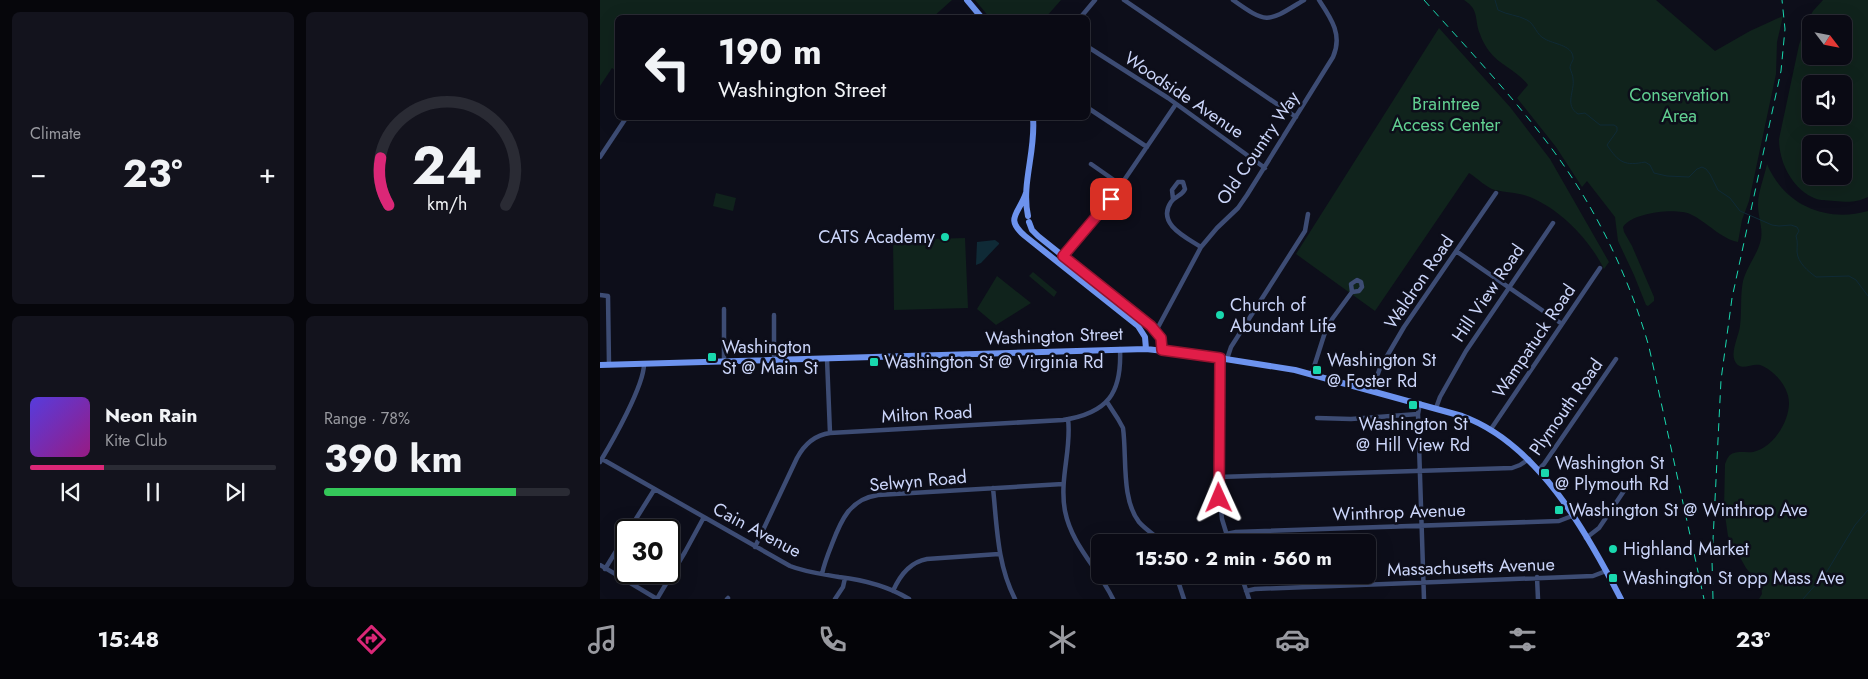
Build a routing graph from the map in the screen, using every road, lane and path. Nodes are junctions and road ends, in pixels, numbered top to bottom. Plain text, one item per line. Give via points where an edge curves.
1 (967, 0) edge
2 (1095, 0) edge
3 (1124, 0) edge
4 (1233, 0) edge
5 (1304, 0) edge
6 (1319, 0) edge
7 (980, 15) edge
8 (1082, 15) edge
9 (1090, 48) edge
10 (1176, 104) junction
11 (1090, 109) edge
12 (1296, 117) junction
13 (625, 120) edge
14 (1033, 120) edge
15 (1147, 147) junction
16 (600, 157) edge
17 (1091, 164) dead end
18 (1264, 168) junction
19 (1121, 185) junction
20 (1026, 193) junction
21 (1496, 193) dead end
22 (1173, 199) dead end
23 (1308, 214) dead end
24 (1015, 216) junction
25 (1029, 219) junction
26 (1553, 223) dead end
27 (1016, 227) junction
28 (1201, 247) junction
29 (1456, 252) junction
30 (1063, 256) junction
31 (1058, 262) junction
32 (1600, 268) dead end
33 (1508, 288) junction
34 (1352, 292) dead end
35 (600, 295) edge
36 (724, 309) dead end
37 (774, 315) dead end
38 (1562, 324) junction
39 (1156, 331) junction
40 (1120, 349) junction
41 (1146, 349) junction
42 (1162, 350) junction
43 (827, 358) junction
44 (1223, 358) junction
45 (1616, 359) dead end
46 (774, 360) junction
47 (724, 362) junction
48 (644, 364) junction
49 (600, 365) edge
50 (609, 365) junction
51 (1312, 374) junction
52 (1372, 390) junction
53 (1107, 402) junction
54 (1420, 404) junction
55 (1436, 408) junction
56 (1418, 414) junction
57 (1317, 418) dead end
58 (1068, 419) junction
59 (1491, 429) junction
60 (830, 433) junction
61 (1529, 459) junction
62 (601, 461) edge
63 (1420, 470) junction
64 (1538, 470) junction
65 (1219, 477) junction
66 (1632, 479) dead end
67 (1063, 484) junction
68 (992, 488) junction
69 (654, 490) junction
70 (1572, 516) junction
71 (704, 517) junction
72 (636, 519) edge
73 (1422, 525) junction
74 (1153, 534) edge
75 (1226, 534) joint
76 (1586, 538) junction
77 (756, 547) junction
78 (615, 554) edge
79 (999, 554) junction
80 (600, 565) edge
81 (606, 569) junction
82 (1606, 571) junction
83 (822, 574) junction
84 (1537, 577) junction
85 (845, 578) junction
86 (1423, 582) junction
87 (1179, 584) edge
88 (1243, 584) edge
89 (893, 591) junction
90 (1246, 591) junction
91 (657, 599) edge
92 (834, 599) edge
93 (909, 599) edge
94 (1014, 599) edge
95 (1113, 599) edge
96 (1184, 599) edge
97 (1249, 599) edge
98 (1424, 599) edge
99 (1538, 599) edge
100 (1621, 599) edge

1 - 7 main road
2 - 8 street
3 - 12 street
4 - 5 street via 1255,16 1265,19 1278,16
6 - 12 street, Old Country Way via 1336,29 1337,47
9 - 10 street, Woodside Avenue
10 - 15 street
10 - 18 street, Woodside Avenue
11 - 15 street
12 - 18 street, Old Country Way
13 - 16 street
14 - 20 main road
15 - 19 street
17 - 19 street
18 - 28 street, Old Country Way via 1238,208
19 - 30 street
20 - 24 main road
20 - 25 main road
21 - 29 street, Waldron Road
22 - 28 street via 1167,212 1171,225
23 - 44 street via 1305,230
24 - 25 main road via 1022,213
24 - 27 main road via 1013,223
25 - 27 main road via 1024,228
25 - 30 main road via 1034,232
26 - 33 street, Hill View Road
27 - 31 main road
28 - 39 street, Old Country Way
29 - 33 street
29 - 52 street, Waldron Road via 1396,340
30 - 31 street
30 - 39 main road
31 - 41 main road via 1138,326 1145,336
32 - 38 street, Wampatuck Road
33 - 38 street
33 - 55 street, Hill View Road via 1463,355
34 - 51 street via 1327,326
35 - 50 street via 608,296
36 - 47 street
37 - 46 street
38 - 59 street, Wampatuck Road
39 - 42 main road via 1161,338
40 - 41 main road, Washington Street
40 - 43 main road, Washington Street
40 - 53 street via 1117,385
41 - 42 main road, Washington Street
42 - 44 main road, Washington Street
43 - 46 main road, Washington Street
43 - 60 street
44 - 51 main road, Washington Street
44 - 65 street
45 - 64 street, Plymouth Road
46 - 47 main road, Washington Street
47 - 48 main road, Washington Street
48 - 50 main road, Washington Street
48 - 62 street via 641,379
49 - 50 main road, Washington Street
51 - 52 main road, Washington Street
52 - 54 main road, Washington Street
53 - 58 street, Milton Road via 1087,414
53 - 74 street via 1123,428 1131,507 1140,523
54 - 55 main road, Washington Street
54 - 56 street
55 - 59 main road, Washington Street
56 - 57 street
56 - 63 street
58 - 60 street, Milton Road
58 - 67 street
59 - 61 main road, Washington Street
60 - 77 street, Milton Road via 814,439 799,454
61 - 63 street via 1512,468
61 - 64 main road, Washington Street
62 - 69 street, Cain Avenue
63 - 65 street
63 - 73 street
64 - 70 main road, Washington Street
65 - 75 street via 1221,514
66 - 76 street via 1601,525
67 - 68 street, Selwyn Road
67 - 95 street via 1065,511 1072,534
68 - 79 street
68 - 83 street, Selwyn Road via 878,495 863,499 843,517
69 - 71 street, Cain Avenue
69 - 72 street
70 - 73 street, Winthrop Avenue via 1559,521
70 - 76 main road, Washington Street
71 - 77 street, Cain Avenue
71 - 91 street
73 - 75 street, Winthrop Avenue
73 - 86 street
76 - 82 main road, Washington Street
77 - 83 street, Cain Avenue via 794,567
78 - 81 street
79 - 89 street via 918,561 906,570
79 - 94 street
80 - 81 street
81 - 91 street
82 - 84 street, Massachusetts Avenue via 1593,576
82 - 100 main road, Washington Street
83 - 85 street, Cain Avenue
84 - 86 street, Massachusetts Avenue
84 - 99 street
85 - 89 street, Cain Avenue
85 - 92 street
86 - 90 street, Massachusetts Avenue
86 - 98 street
87 - 96 street
88 - 90 street
89 - 93 street, Cain Avenue
90 - 97 street

